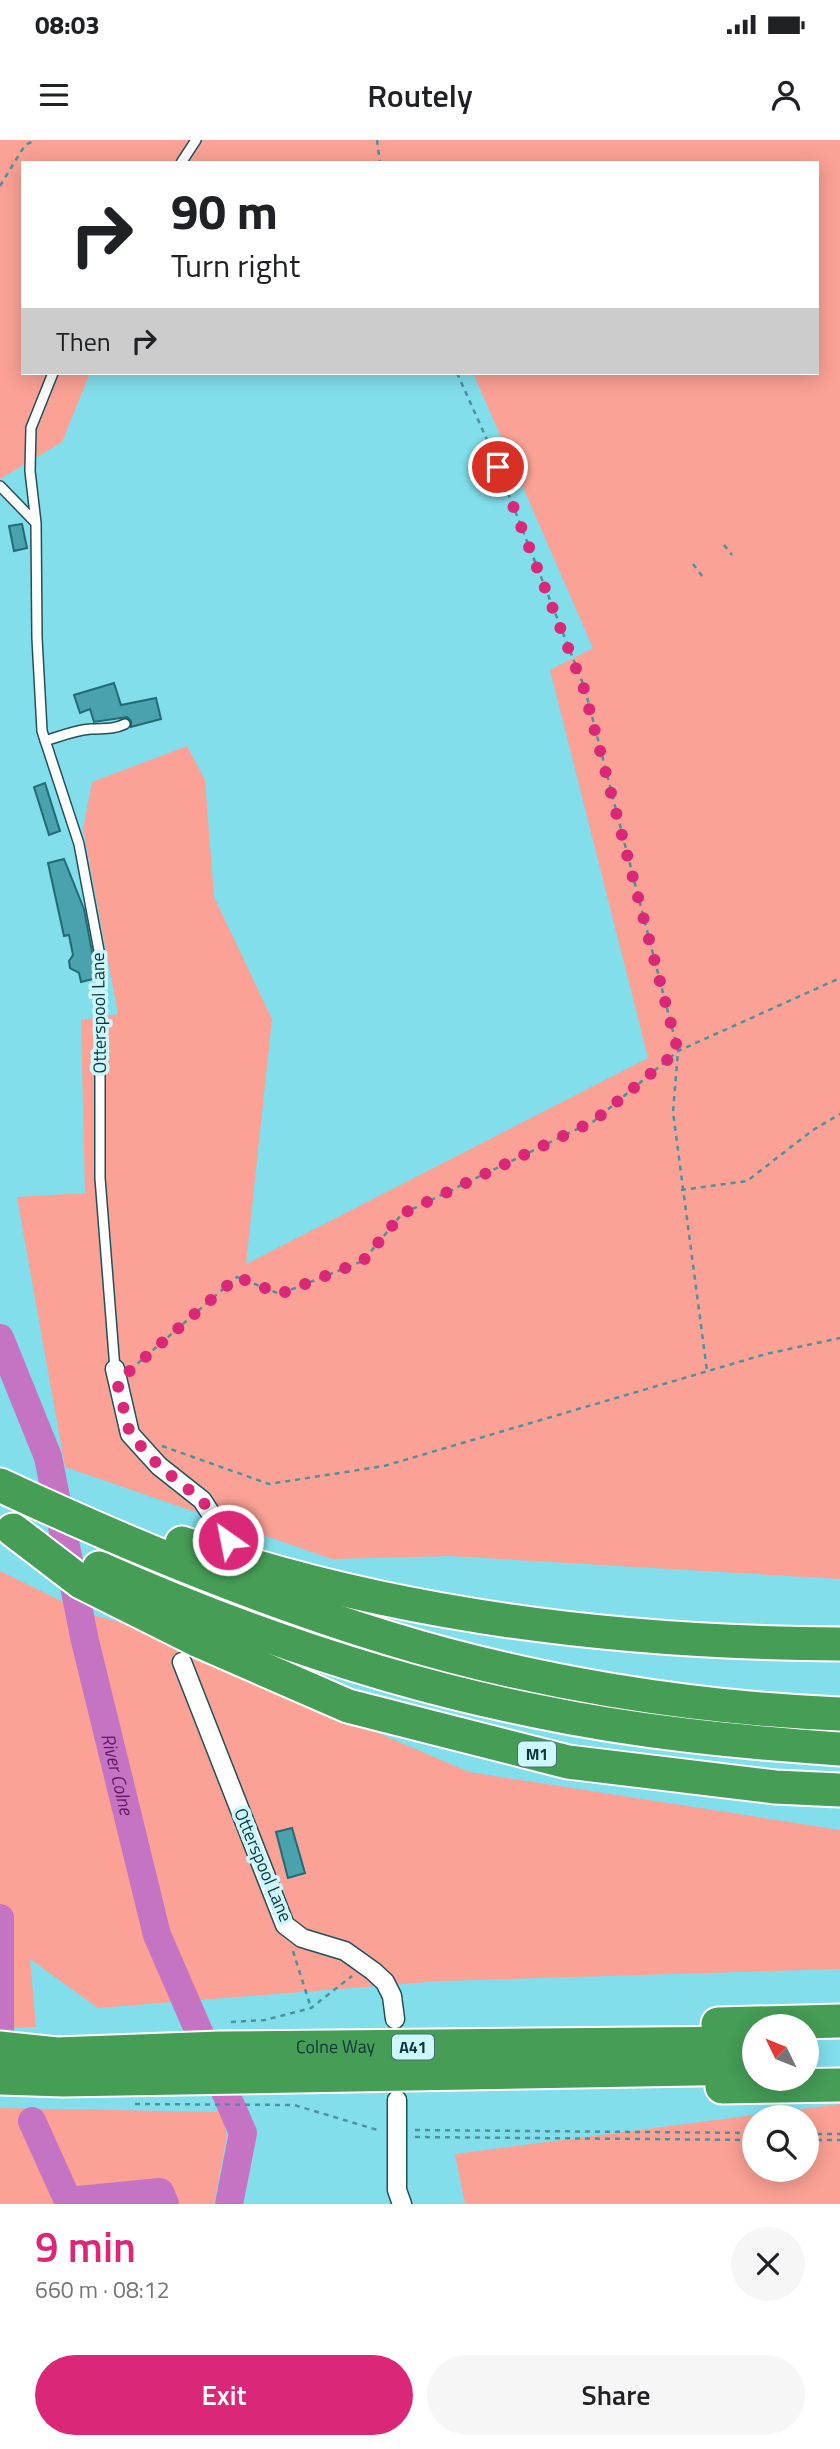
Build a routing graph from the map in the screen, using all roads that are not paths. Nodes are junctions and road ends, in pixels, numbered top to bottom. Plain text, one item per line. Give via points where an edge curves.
1 (196, 140) edge
2 (182, 161) edge
3 (52, 375) edge
4 (0, 486) edge
5 (36, 523) junction
6 (125, 724) dead end
7 (46, 741) junction
8 (116, 1376) joint
9 (2, 1486) edge
10 (94, 1518) junction
11 (6, 1527) edge
12 (228, 1540) dead end
13 (106, 1583) junction
14 (840, 1644) edge
15 (182, 1662) dead end
16 (840, 1714) edge
17 (840, 1749) edge
18 (840, 1790) edge
19 (395, 2019) dead end
20 (840, 2021) edge
21 (223, 2035) junction
22 (819, 2042) edge
23 (840, 2042) edge
24 (742, 2043) edge
25 (0, 2048) edge
26 (840, 2066) edge
27 (819, 2067) edge
28 (742, 2068) edge
29 (251, 2075) junction
30 (0, 2078) edge
31 (169, 2078) junction
32 (840, 2085) edge
33 (397, 2100) dead end
34 (402, 2204) edge

1 - 2 lane
3 - 5 lane, Otterspool Lane via 31,428
4 - 5 lane
5 - 7 lane, Otterspool Lane via 37,638
6 - 7 lane via 112,730 71,732
7 - 8 lane, Otterspool Lane via 79,844 100,956 100,1178
8 - 12 street, Otterspool Lane via 130,1434 159,1466 202,1500
9 - 10 highway
10 - 14 highway via 369,1597 542,1626
10 - 16 highway via 157,1555 280,1602 468,1660 625,1692
11 - 13 highway, M1
13 - 17 highway, M1 via 181,1602 297,1646 535,1711 641,1730
13 - 18 highway, M1 via 211,1646 348,1706 568,1762 775,1787
15 - 19 street, Otterspool Lane via 285,1925 302,1938 345,1951 385,1982
20 - 21 highway
21 - 24 highway, Colne Way / A41
21 - 31 highway, Colne Way / A41
22 - 23 highway
25 - 31 highway, Colne Way / A41 via 57,2054
26 - 27 highway
28 - 29 highway, Colne Way / A41
29 - 31 highway, Colne Way / A41
29 - 32 highway via 425,2090
30 - 31 highway, Colne Way / A41
33 - 34 street via 397,2190

